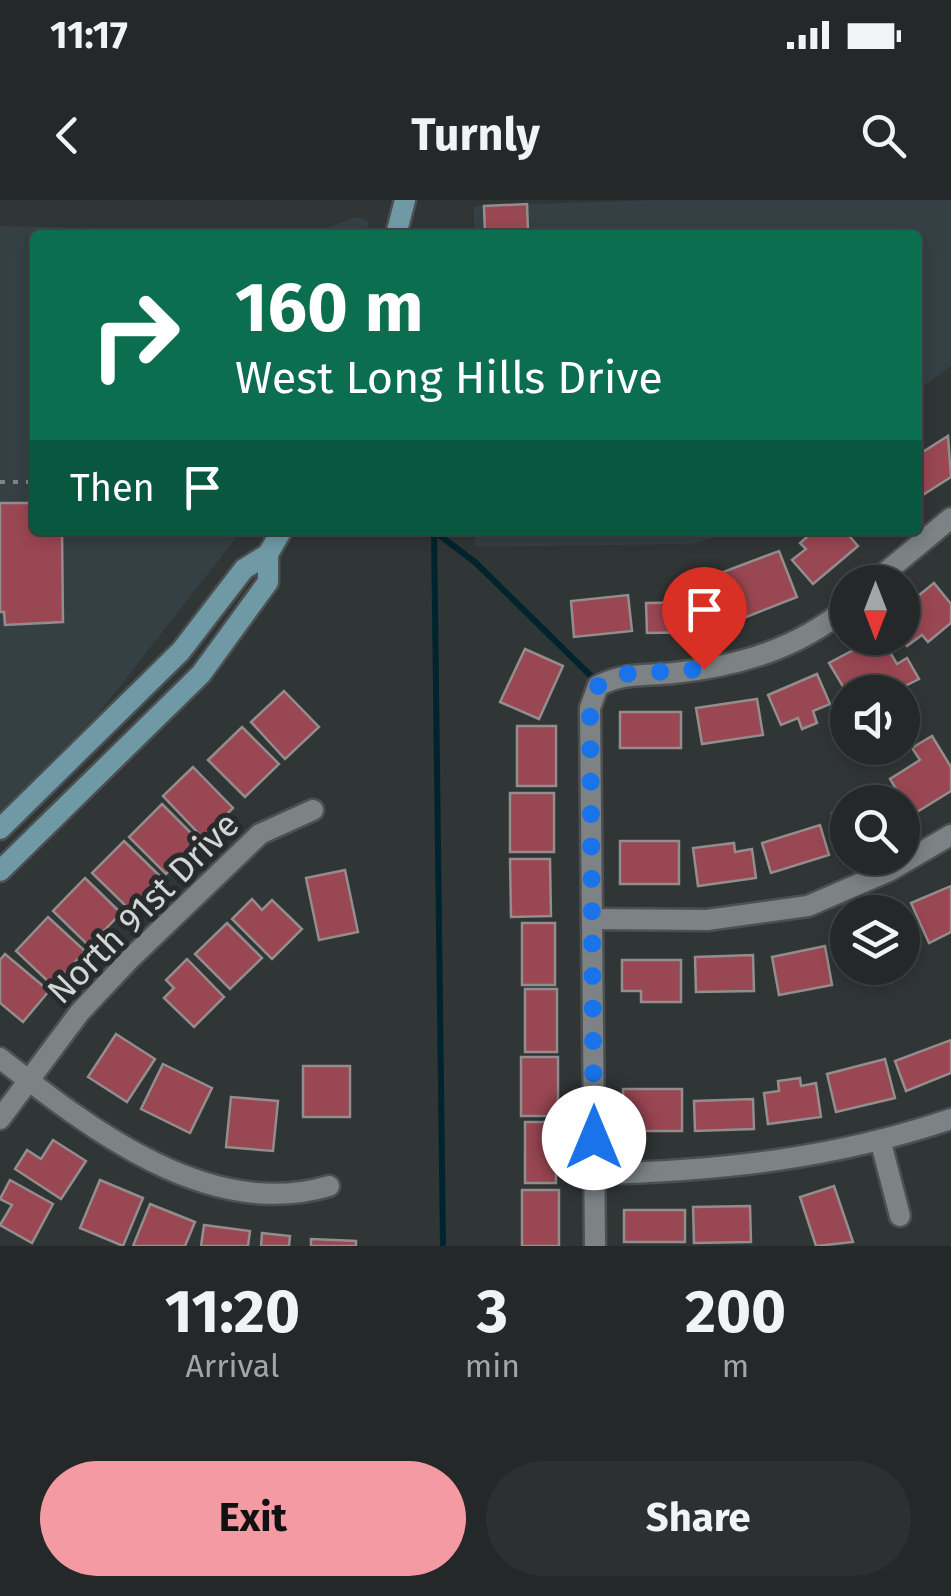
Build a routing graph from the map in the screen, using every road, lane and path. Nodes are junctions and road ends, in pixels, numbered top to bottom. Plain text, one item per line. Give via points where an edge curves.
1 (405, 200) edge
2 (398, 229) edge
3 (0, 482) edge
4 (30, 482) edge
5 (951, 518) edge
6 (279, 535) edge
7 (268, 554) junction
8 (894, 565) edge
9 (830, 620) edge
10 (122, 711) junction
11 (144, 731) junction
12 (312, 810) dead end
13 (0, 829) edge
14 (951, 836) edge
15 (0, 871) edge
16 (594, 919) junction
17 (0, 1058) edge
18 (27, 1080) junction
19 (951, 1118) edge
20 (0, 1119) edge
21 (881, 1142) junction
22 (594, 1174) junction
23 (328, 1186) dead end
24 (900, 1216) dead end
25 (595, 1246) edge

1 - 2 main road
3 - 4 path
5 - 8 street
6 - 7 main road
7 - 10 main road via 244,569 181,651
7 - 11 main road via 268,582 248,615
9 - 16 street via 756,657 704,669 622,674 598,686 590,708
10 - 11 main road
10 - 13 main road
11 - 15 main road
12 - 18 street, North 91st Drive via 260,834 223,868 80,1012
14 - 16 street via 808,906 707,920
16 - 22 street
17 - 18 street
18 - 20 street, North 91st Drive
18 - 23 street via 135,1153 185,1175 297,1195
19 - 21 street
21 - 22 street via 701,1171
21 - 24 street
22 - 25 street

